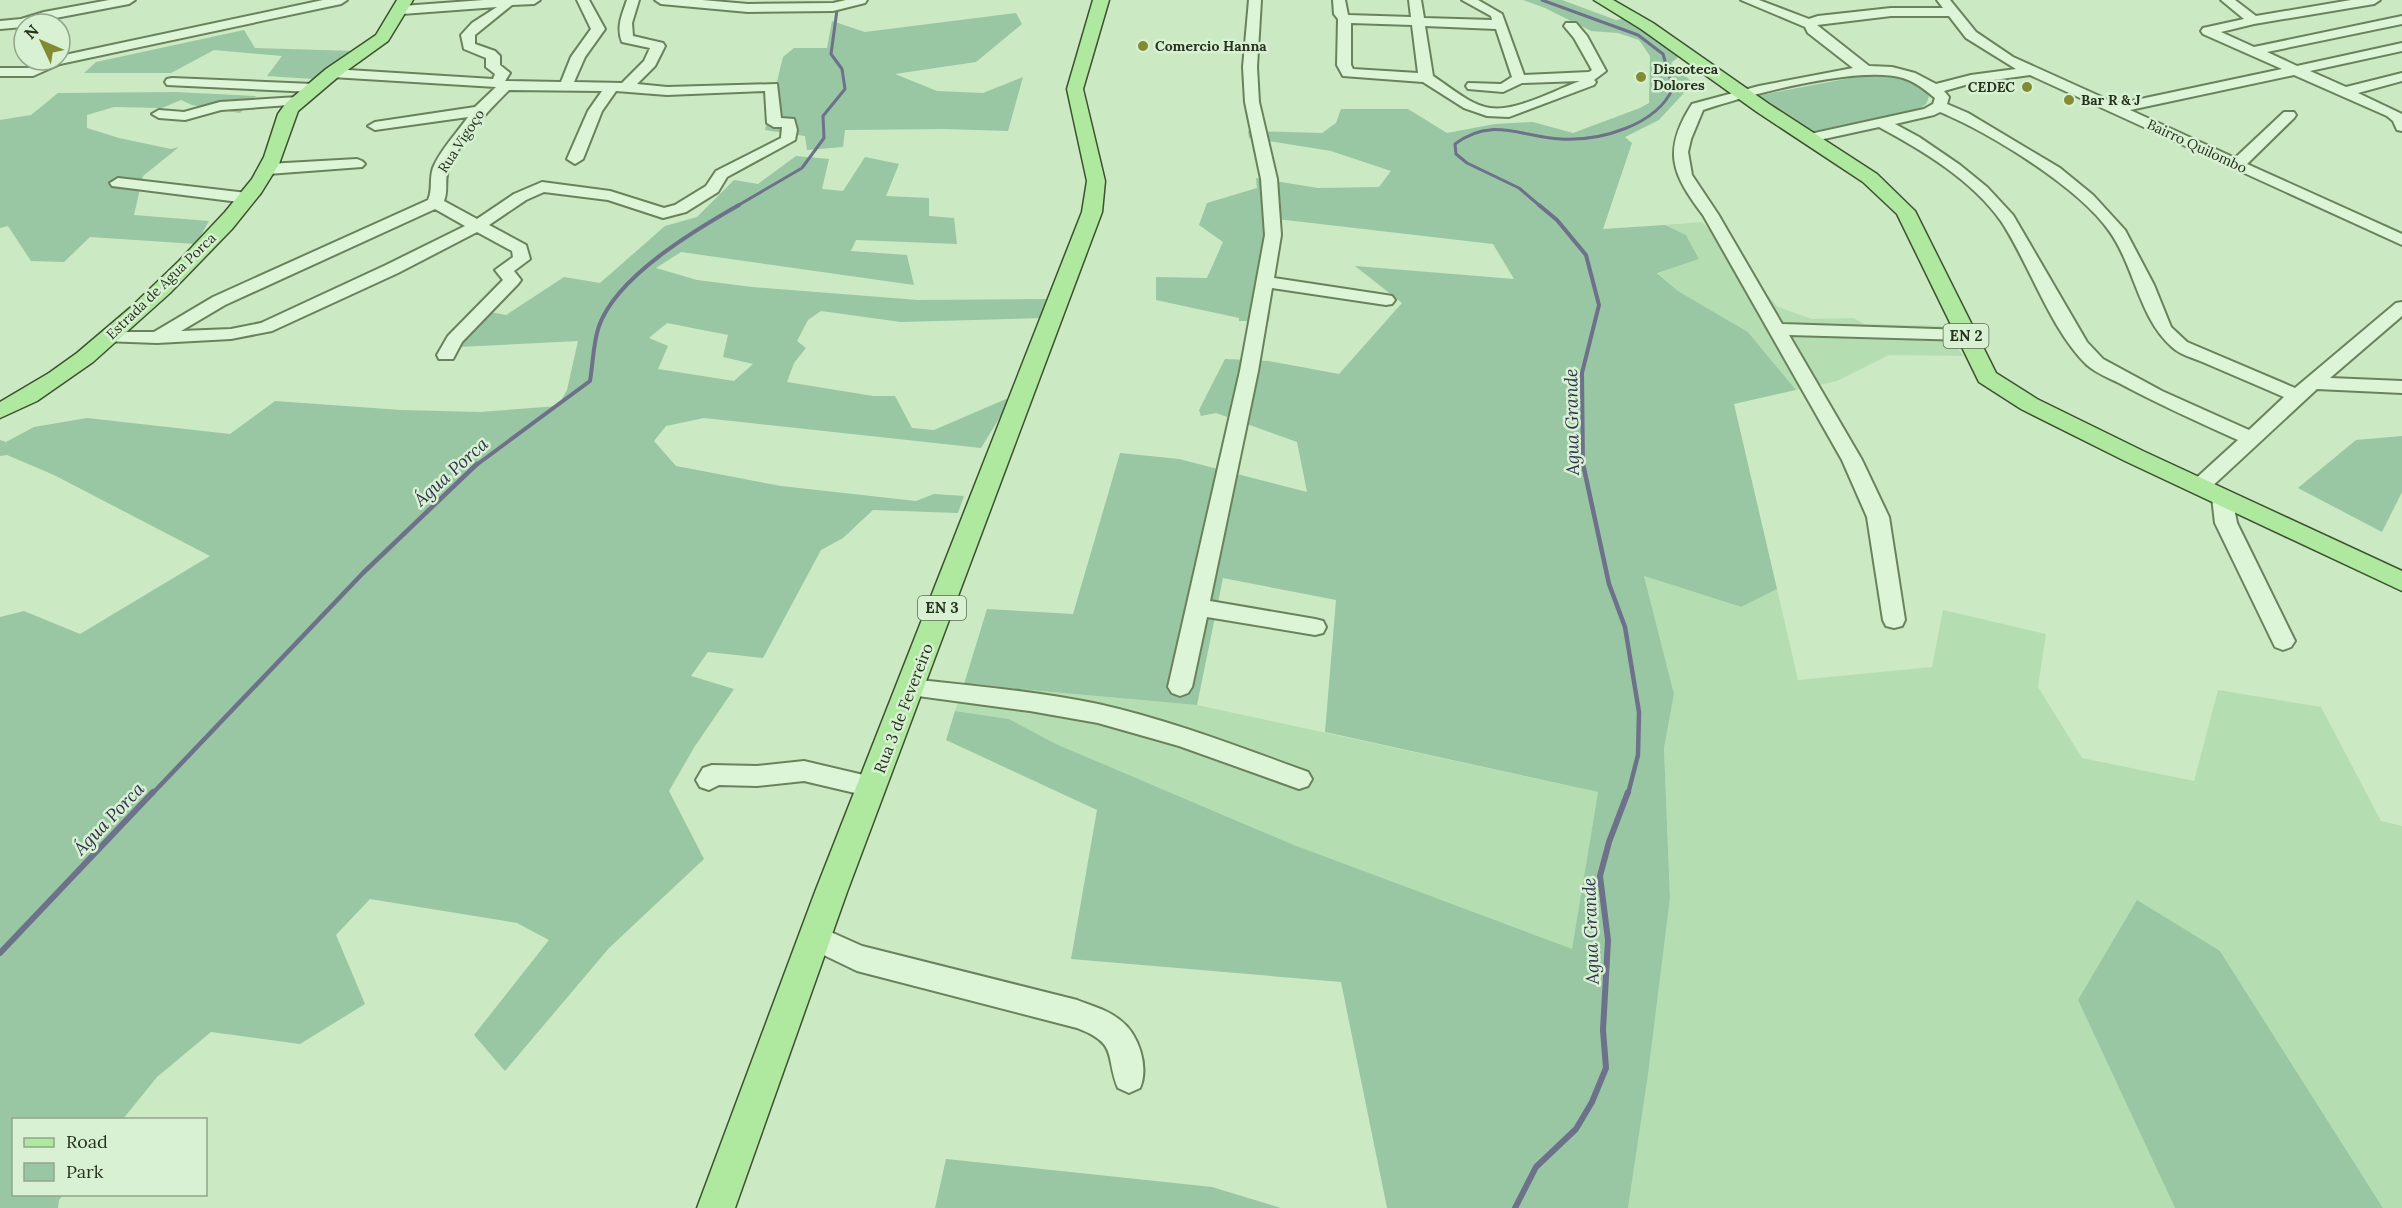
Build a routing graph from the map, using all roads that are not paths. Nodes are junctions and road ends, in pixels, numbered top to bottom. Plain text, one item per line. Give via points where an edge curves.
1 (129, 0) edge
2 (341, 0) edge
3 (525, 0) edge
4 (534, 0) edge
5 (583, 0) edge
6 (633, 0) edge
7 (661, 0) edge
8 (861, 0) edge
9 (1101, 0) edge
10 (1255, 0) edge
11 (1339, 0) edge
12 (1415, 0) edge
13 (1468, 0) edge
14 (1602, 0) edge
15 (1747, 0) edge
16 (1871, 0) edge
17 (2227, 0) edge
18 (2374, 0) edge
19 (508, 2) junction
20 (838, 3) edge
21 (404, 5) edge
22 (1947, 6) edge
23 (1891, 12) junction
24 (1344, 19) junction
25 (2254, 20) junction
26 (2402, 20) edge
27 (1419, 22) junction
28 (828, 23) dead end
29 (1810, 24) junction
30 (2387, 24) junction
31 (0, 25) edge
32 (1571, 26) dead end
33 (1502, 27) junction
34 (2402, 30) edge
35 (2402, 46) edge
36 (2253, 51) junction
37 (2008, 60) junction
38 (1865, 70) junction
39 (2294, 70) junction
40 (2031, 71) junction
41 (0, 72) edge
42 (332, 73) junction
43 (1592, 76) junction
44 (2402, 77) edge
45 (1426, 78) junction
46 (1519, 79) junction
47 (1921, 80) junction
48 (172, 82) dead end
49 (501, 84) junction
50 (566, 85) junction
51 (619, 86) junction
52 (1473, 86) dead end
53 (2344, 92) junction
54 (1742, 93) junction
55 (305, 94) junction
56 (1937, 98) junction
57 (2116, 109) junction
58 (479, 111) junction
59 (2397, 112) edge
60 (159, 114) dead end
61 (2289, 115) dead end
62 (1882, 123) junction
63 (375, 126) dead end
64 (2402, 127) edge
65 (1810, 138) junction
66 (575, 159) dead end
67 (357, 164) dead end
68 (2237, 165) junction
69 (268, 169) junction
70 (118, 183) dead end
71 (247, 198) junction
72 (435, 202) junction
73 (477, 226) junction
74 (2402, 240) edge
75 (1265, 282) junction
76 (1386, 300) dead end
77 (2402, 307) edge
78 (1776, 329) junction
79 (1966, 335) junction
80 (109, 337) junction
81 (157, 338) junction
82 (446, 355) dead end
83 (2313, 383) junction
84 (2402, 387) edge
85 (2298, 396) junction
86 (0, 411) edge
87 (2251, 438) junction
88 (2200, 486) junction
89 (2222, 497) junction
90 (2402, 582) edge
91 (1197, 607) junction
92 (1894, 620) dead end
93 (1315, 627) dead end
94 (2283, 641) dead end
95 (1180, 687) dead end
96 (911, 688) junction
97 (1299, 779) dead end
98 (709, 780) dead end
99 (872, 787) junction
100 (815, 938) junction
101 (1129, 1078) dead end
102 (716, 1208) edge

1 - 31 street
2 - 41 street via 56,61 33,72
3 - 4 street
3 - 19 street
5 - 50 street via 598,29 578,57
6 - 51 street via 625,23 627,39 658,46 650,63
7 - 20 street via 748,8
8 - 20 street
9 - 96 main road, Rua 3 de Fevereiro / EN 3 via 1075,88 1096,181 1095,201
10 - 75 street via 1250,67 1252,102 1269,179 1273,235
11 - 24 street
12 - 27 street
13 - 33 street via 1496,14
14 - 54 main road, EN 2 via 1647,26
15 - 29 street
16 - 23 street
17 - 25 street
18 - 25 street
19 - 21 street
19 - 49 street via 468,35 469,46 493,56 493,66 503,73
20 - 28 street
21 - 42 main road, Estrada de Agua Porca via 382,38
22 - 23 street
22 - 37 street, Bairro Quilombo via 1971,35
23 - 29 street
24 - 27 street
24 - 45 street via 1344,64 1348,73
25 - 36 street via 2208,31
26 - 30 street
27 - 33 street
27 - 45 street
29 - 38 street
30 - 34 street
30 - 36 street
32 - 43 street via 1599,71
33 - 46 street
35 - 39 street
36 - 39 street
37 - 40 street, Bairro Quilombo
37 - 47 street via 1983,69
38 - 47 street via 1889,71
38 - 54 street
39 - 53 street
39 - 57 street
40 - 56 street via 1999,74
40 - 57 street, Bairro Quilombo
42 - 49 street
42 - 55 main road, Estrada de Agua Porca
43 - 45 street via 1591,82 1509,113 1487,112 1469,105
43 - 46 street
44 - 53 street
46 - 52 street via 1503,88
47 - 56 street
48 - 55 street
49 - 50 street
49 - 58 street, Rua Vigoço
50 - 51 street
51 - 66 street via 595,111
51 - 73 street via 667,91 772,87 774,123 789,122 788,140 721,174 712,189 680,209 663,213 610,196 542,187
53 - 59 street
54 - 65 main road, EN 2
54 - 78 street via 1697,107 1682,141 1679,161 1689,186 1710,214
55 - 60 street via 220,106 185,116
55 - 69 main road, Estrada de Agua Porca via 287,114
56 - 62 street via 1929,112
56 - 85 street via 2055,171 2087,198 2116,230 2163,328 2181,346
57 - 68 street, Bairro Quilombo
58 - 63 street
58 - 72 street, Rua Vigoço via 438,172 440,192
59 - 64 street
61 - 68 street
62 - 65 street
62 - 87 street via 1955,168 2007,218 2079,345 2096,363 2155,395
65 - 79 main road, EN 2 via 1870,178 1905,211
67 - 69 street
68 - 74 street, Bairro Quilombo
69 - 71 main road, Estrada de Agua Porca
70 - 71 street
71 - 80 main road, Estrada de Agua Porca via 185,267
72 - 73 street
72 - 81 street via 219,301
73 - 81 street via 266,327 250,332
73 - 82 street via 520,249 522,259 504,270 512,280 454,340
75 - 76 street
75 - 91 street
77 - 83 street
78 - 79 street
78 - 92 street via 1852,460 1878,517
79 - 88 main road, EN 2 via 1987,377 2029,404
80 - 81 street
80 - 86 main road, Estrada de Agua Porca via 45,385
83 - 84 street
83 - 85 street
85 - 87 street
87 - 88 street
88 - 89 main road, EN 2
89 - 90 main road, EN 2
89 - 94 street via 2226,523
91 - 93 street
91 - 95 street
96 - 97 street via 1036,702 1108,716
96 - 99 main road, Rua 3 de Fevereiro / EN 3
98 - 99 street via 712,775 804,771
99 - 100 main road, Rua 3 de Fevereiro / EN 3
100 - 101 street via 856,958 1098,1021 1124,1044
100 - 102 main road, Rua 3 de Fevereiro / EN 3

